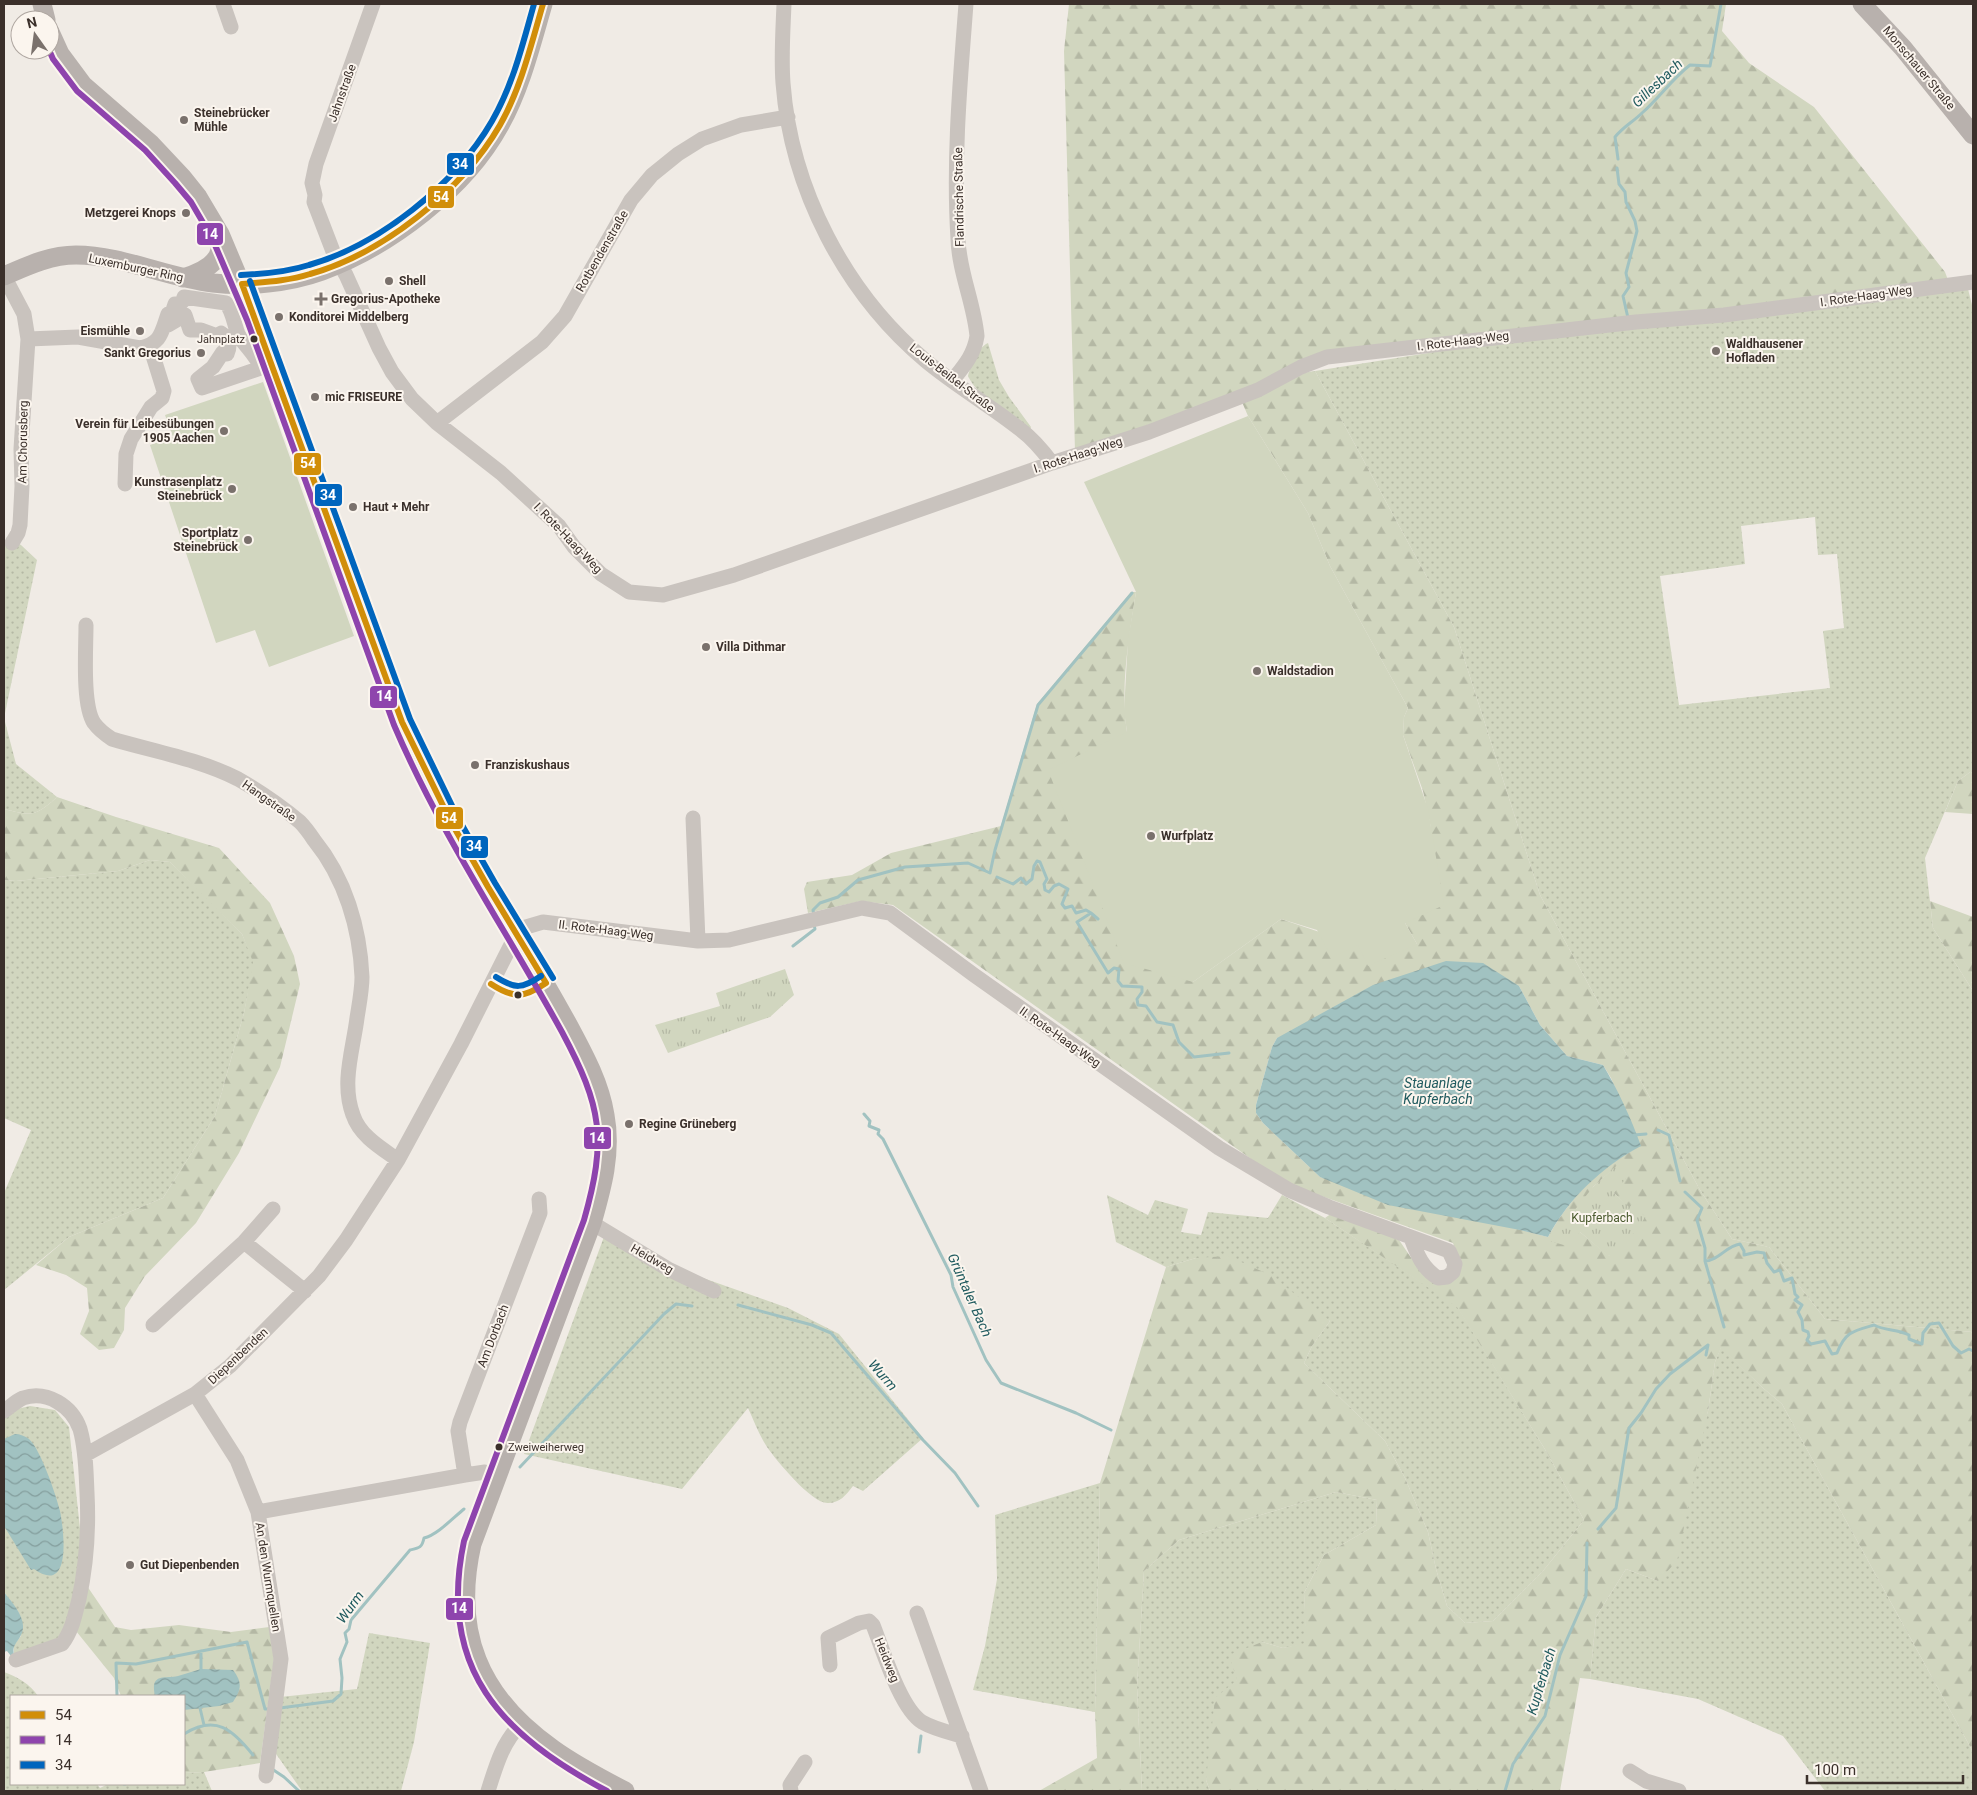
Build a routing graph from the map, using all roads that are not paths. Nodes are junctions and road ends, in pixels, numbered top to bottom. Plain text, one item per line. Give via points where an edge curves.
1 (223, 4) edge
2 (373, 4) edge
3 (543, 4) edge
4 (784, 4) edge
5 (966, 4) edge
6 (1862, 4) edge
7 (231, 27) dead end
8 (60, 54) edge
9 (788, 117) junction
10 (1973, 135) edge
11 (220, 234) junction
12 (339, 264) junction
13 (4, 276) edge
14 (183, 278) junction
15 (1973, 282) edge
16 (242, 284) junction
17 (202, 300) joint
18 (170, 308) dead end
19 (28, 339) junction
20 (150, 346) junction
21 (952, 381) junction
22 (437, 423) junction
23 (1052, 463) junction
24 (126, 484) dead end
25 (12, 544) dead end
26 (86, 625) dead end
27 (693, 818) dead end
28 (516, 935) junction
29 (698, 941) junction
30 (398, 1160) junction
31 (540, 1199) dead end
32 (273, 1209) dead end
33 (592, 1223) junction
34 (1411, 1238) dead end
35 (244, 1242) junction
36 (305, 1291) junction
37 (714, 1291) dead end
38 (153, 1325) dead end
39 (196, 1394) junction
40 (4, 1411) edge
41 (85, 1455) junction
42 (465, 1475) junction
43 (497, 1476) junction
44 (258, 1512) junction
45 (917, 1613) dead end
46 (16, 1660) dead end
47 (830, 1665) dead end
48 (521, 1724) junction
49 (962, 1736) junction
50 (805, 1762) dead end
51 (1630, 1771) dead end
52 (266, 1776) dead end
53 (980, 1785) edge
54 (488, 1791) edge
55 (625, 1791) edge
56 (791, 1791) edge
57 (968, 1791) edge
58 (1679, 1791) edge

1 - 7 street
2 - 12 street, Jahnstraße via 312,183 314,202
3 - 12 main road via 521,80 500,126 472,166 430,208 393,235
4 - 9 street, Louis-Beißel-Straße via 782,52
5 - 21 street, Flandrische Straße via 957,154 958,241 977,336 970,359
6 - 10 main road, Monschauer Straße via 1903,48
8 - 11 main road via 77,78 151,144 182,177
9 - 21 street, Louis-Beißel-Straße via 812,205 861,292 883,321
9 - 22 street, Rotbendenstraße via 741,125 702,139 652,175 631,200 565,316 542,342
11 - 14 main road via 220,252 212,263 200,273
11 - 16 main road
12 - 16 main road via 294,278
12 - 22 street, I. Rote-Haag-Weg via 392,372 412,399
13 - 14 main road, Luxemburger Ring via 37,261 76,255 104,258
13 - 19 street, Am Chorusberg via 24,314
14 - 16 main road, Luxemburger Ring
15 - 23 street, I. Rote-Haag-Weg via 1724,315 1636,322 1327,358 1301,367 1258,390 1158,429
16 - 28 main road via 411,744 441,804
17 - 17 street via 184,297 183,301 175,304 168,325 185,314 190,330 220,337 221,333 228,340 227,354 223,352 213,367 198,379 202,388 261,368 257,357 239,335 226,303
18 - 20 street via 158,340
19 - 20 street via 78,337 132,348
19 - 25 street, Am Chorusberg via 20,525
20 - 24 street via 164,391 131,439 126,454
21 - 23 street, Louis-Beißel-Straße via 1022,431
22 - 23 street, I. Rote-Haag-Weg via 501,473 559,526 601,574 629,592 663,595 734,575
26 - 30 street, Hangstraße via 86,690 94,723 103,732 112,740 216,769 259,792 301,823 337,875 349,905 362,979 350,1057 348,1088 353,1116 361,1130
27 - 29 street
28 - 29 street, II. Rote-Haag-Weg via 526,927 542,922
28 - 30 street, Diepenbenden
28 - 33 main road via 546,983 586,1059 602,1101 607,1153
29 - 34 street, II. Rote-Haag-Weg via 729,940 862,908 890,913 1219,1148 1289,1190
30 - 36 street, Diepenbenden via 346,1240
31 - 42 street, Am Dorbach via 540,1213 460,1422 458,1431
32 - 35 street
33 - 37 street, Heidweg
33 - 43 main road
35 - 36 street
35 - 38 street
36 - 39 street, Diepenbenden via 230,1366
39 - 41 street, Diepenbenden
39 - 44 street, An den Wurmquellen via 237,1460
40 - 41 street via 22,1399 36,1396 56,1400 70,1412 80,1428
41 - 46 street via 88,1539 74,1622 62,1644
42 - 43 street via 485,1472
42 - 44 street
43 - 48 main road via 472,1544 466,1571 466,1622 472,1646 487,1680
44 - 52 street, An den Wurmquellen via 281,1659
45 - 49 street
47 - 49 street, Heidweg via 828,1638 869,1621 907,1708 928,1725
48 - 54 street via 500,1752
48 - 55 main road via 552,1749
49 - 53 street
50 - 56 street via 790,1785
51 - 58 street via 1646,1781
53 - 57 street

